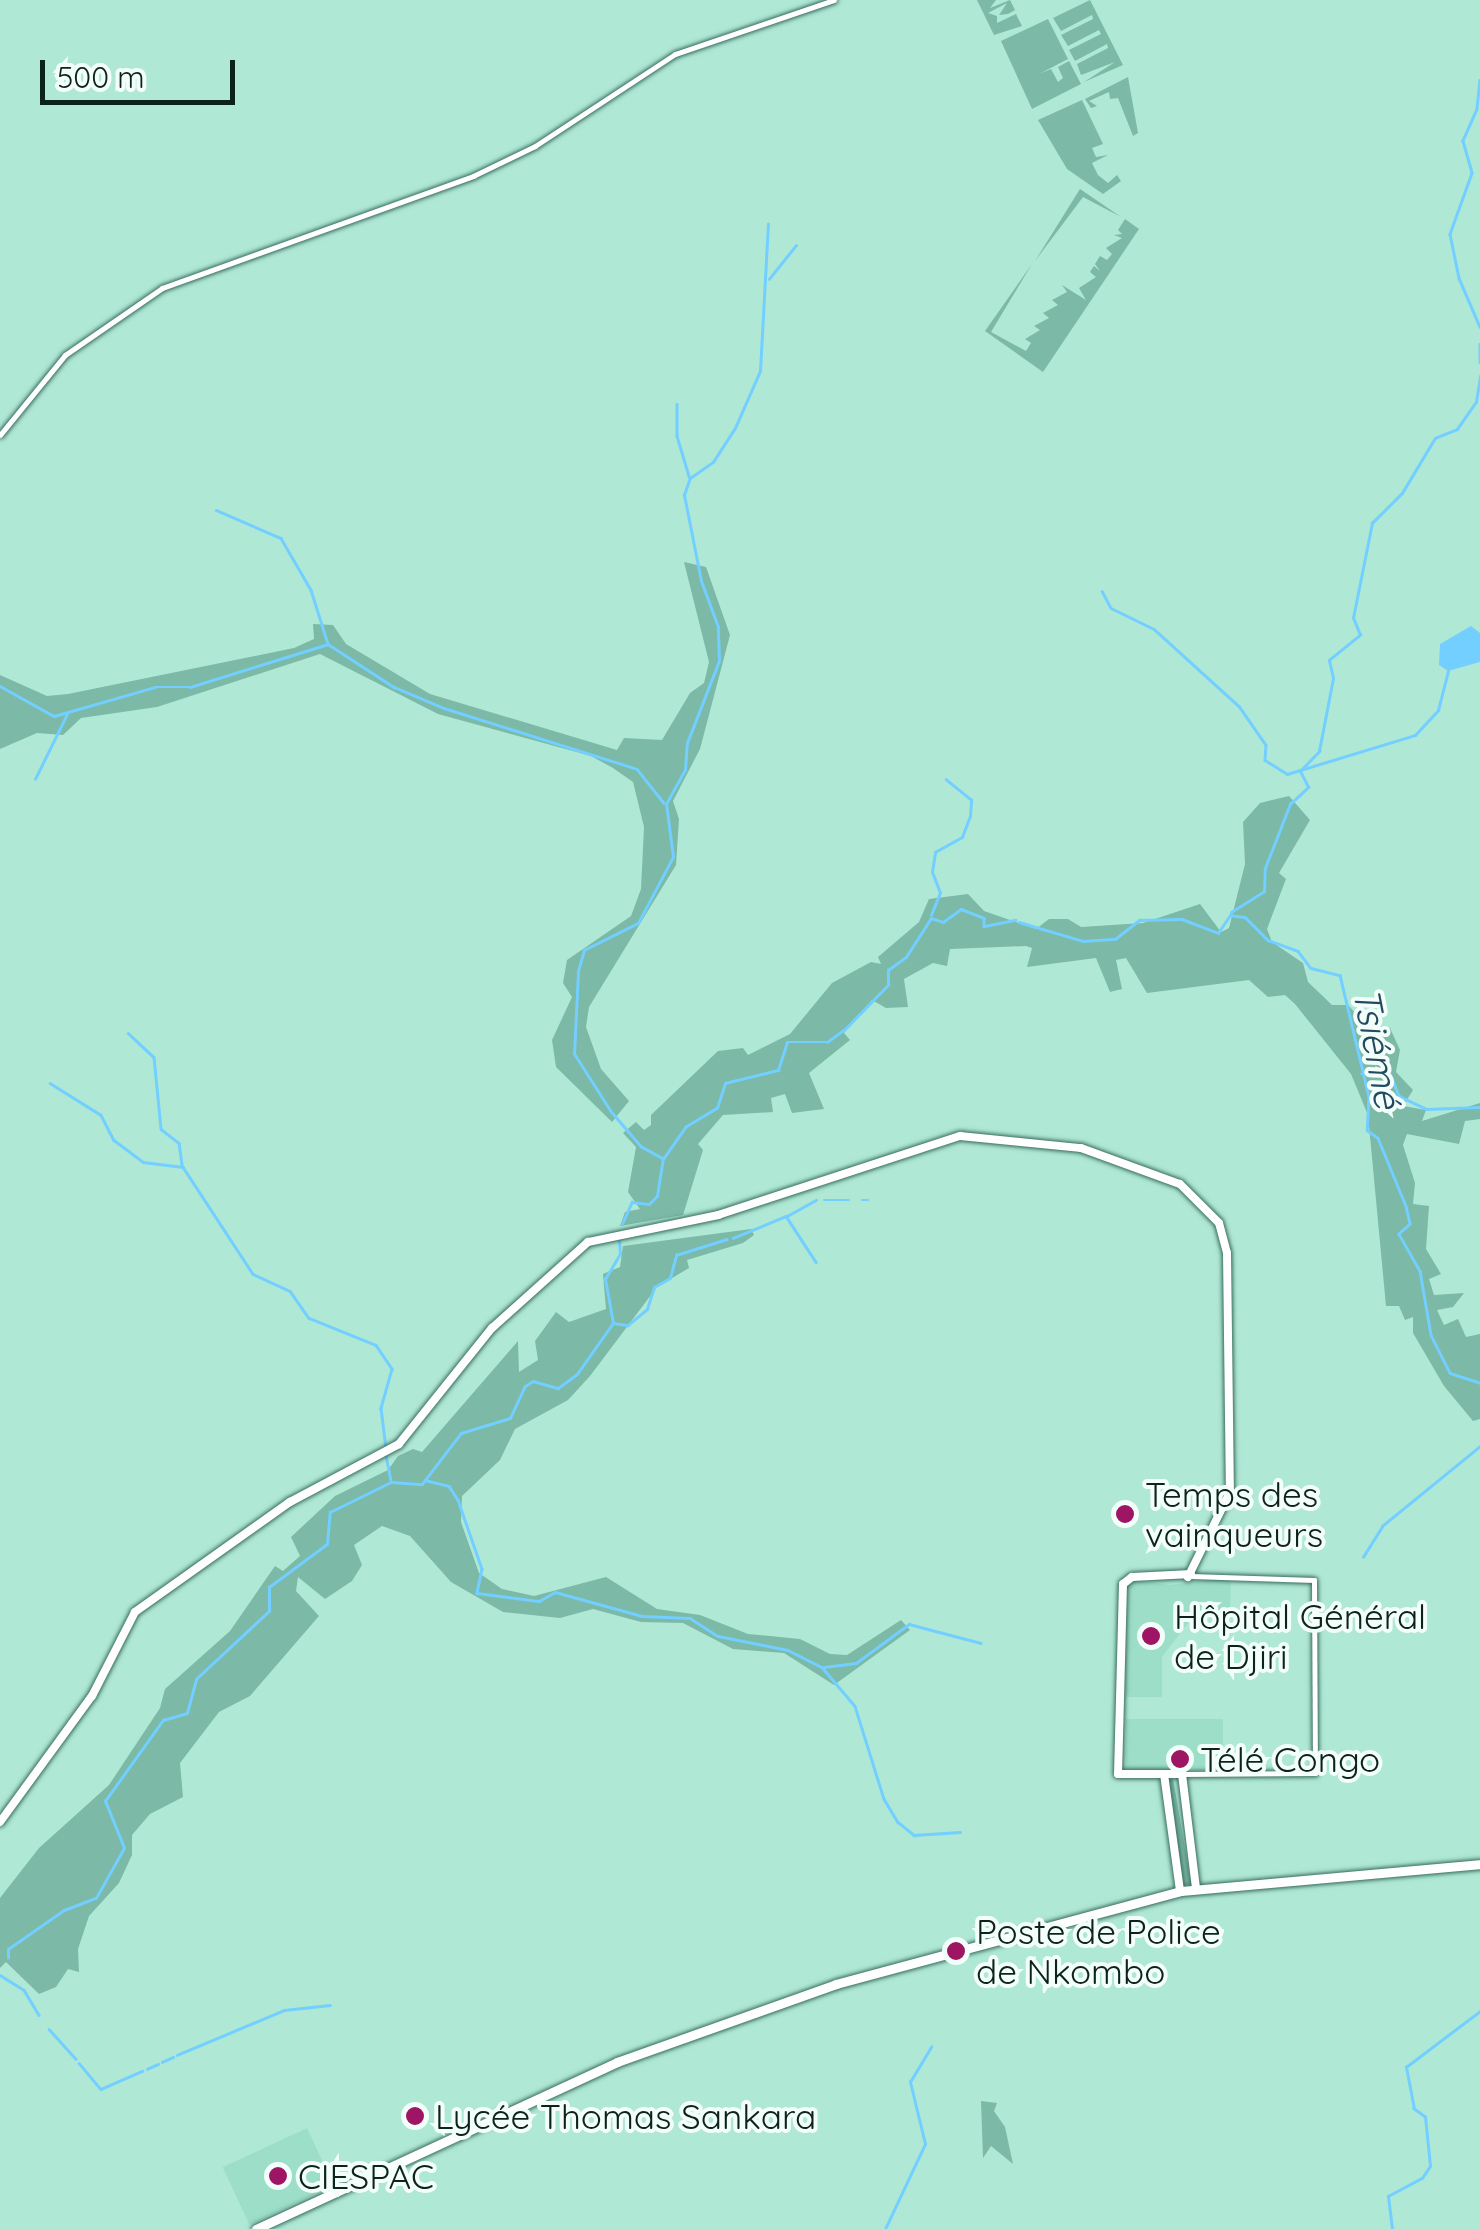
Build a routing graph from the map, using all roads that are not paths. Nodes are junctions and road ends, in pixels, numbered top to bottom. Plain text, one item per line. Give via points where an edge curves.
1 (834, 0) edge
2 (0, 435) edge
3 (1189, 1573) junction
4 (1164, 1774) junction
5 (1182, 1774) junction
6 (0, 1822) edge
7 (1480, 1864) edge
8 (1196, 1888) junction
9 (1180, 1890) junction
10 (256, 2229) edge

1 - 2 street via 675,54 535,146 473,176 162,288 65,355
3 - 4 main road via 1132,1577 1122,1588 1118,1774
3 - 5 street via 1314,1580 1316,1773
3 - 6 main road via 1230,1492 1225,1237 1212,1212 1180,1184 1060,1144 960,1136 718,1215 598,1237 492,1328 419,1425 386,1453 290,1502 135,1612 92,1696
4 - 5 main road
4 - 9 main road
5 - 8 main road
7 - 8 highway
8 - 9 highway
9 - 10 highway via 836,1984 650,2050

